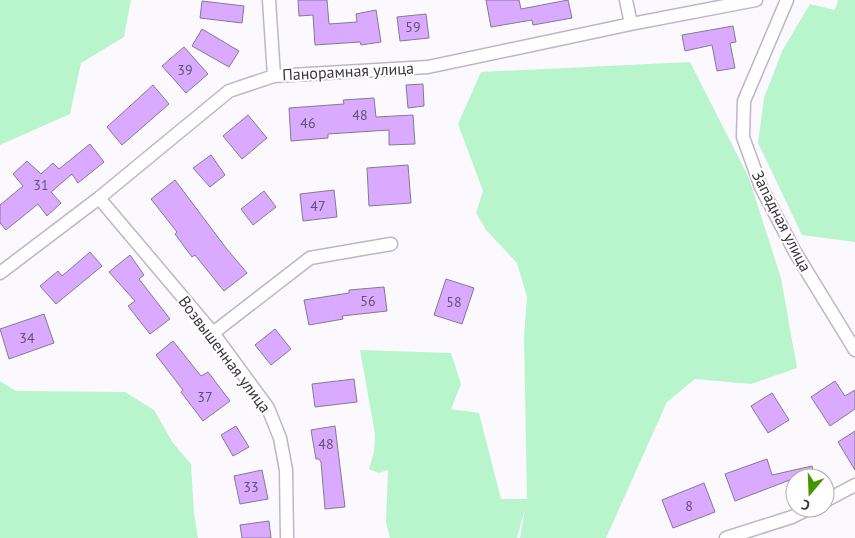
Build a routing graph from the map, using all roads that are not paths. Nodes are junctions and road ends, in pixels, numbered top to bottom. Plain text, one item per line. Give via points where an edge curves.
1 (269, 0) edge
2 (626, 0) edge
3 (756, 0) edge
4 (786, 0) edge
5 (630, 24) junction
6 (274, 76) junction
7 (98, 198) junction
8 (390, 244) dead end
9 (0, 273) edge
10 (213, 333) junction
11 (855, 350) edge
12 (855, 485) edge
13 (835, 496) edge
14 (789, 518) edge
15 (287, 538) edge
16 (726, 538) edge

1 - 6 street
2 - 5 street
3 - 5 street, Панорамная улица
4 - 11 street, Западная улица via 744,102 743,137 761,187
5 - 6 street, Панорамная улица via 428,67
6 - 7 street, Панорамная улица via 229,91
7 - 9 street, Панорамная улица
7 - 10 street, Возвышенная улица
8 - 10 street via 310,258
10 - 15 street, Возвышенная улица via 268,408 280,438 286,470
12 - 13 street
14 - 16 street

